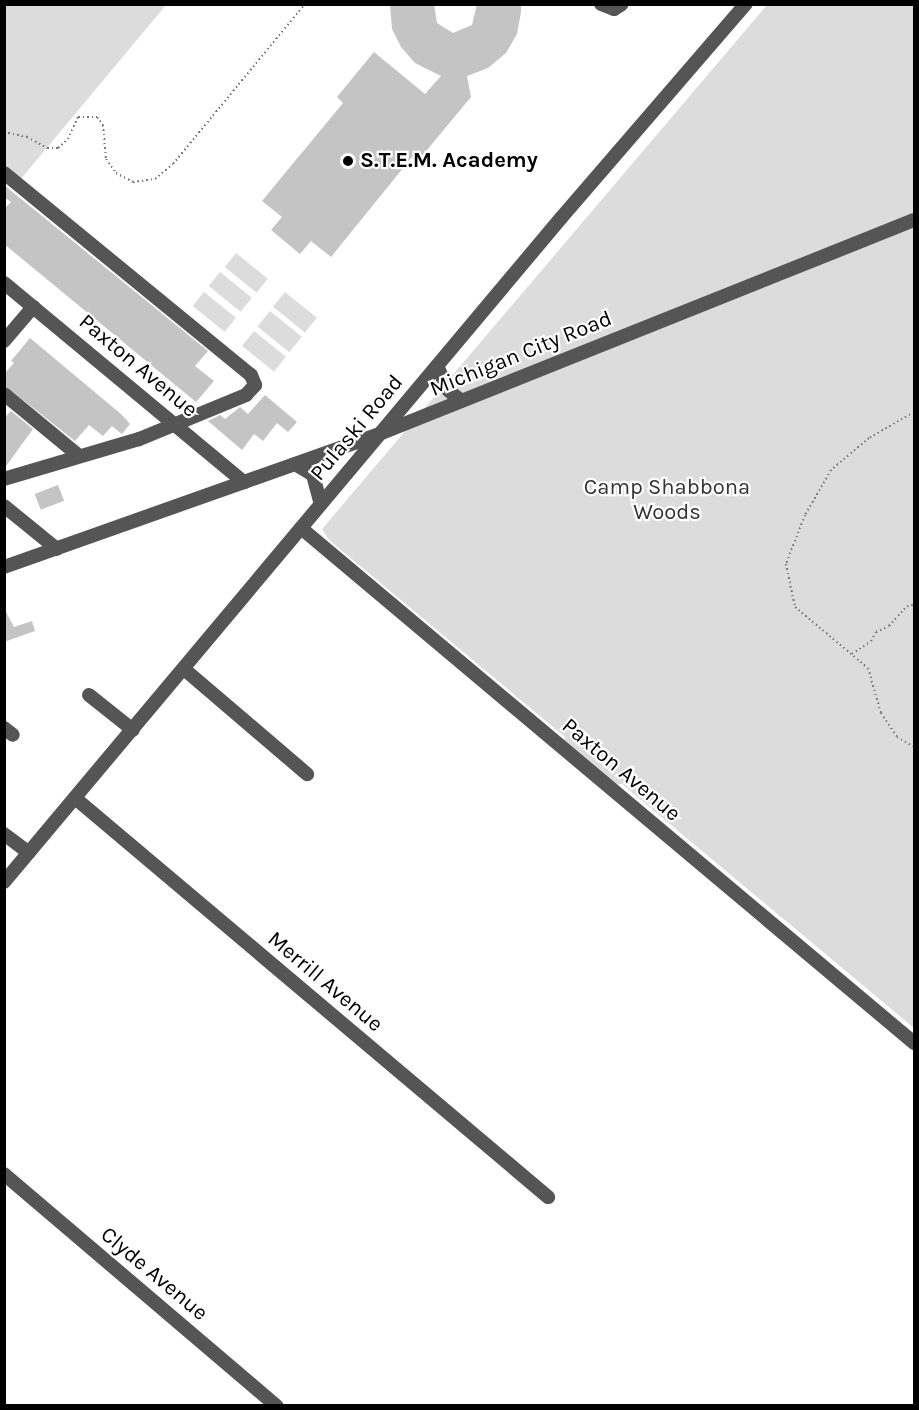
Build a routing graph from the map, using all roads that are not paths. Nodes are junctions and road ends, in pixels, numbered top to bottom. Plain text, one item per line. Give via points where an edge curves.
1 (601, 4) edge
2 (622, 4) edge
3 (745, 5) edge
4 (4, 173) edge
5 (915, 220) edge
6 (4, 283) edge
7 (33, 307) junction
8 (4, 341) edge
9 (436, 366) junction
10 (4, 394) edge
11 (461, 401) junction
12 (174, 423) junction
13 (379, 434) junction
14 (78, 455) junction
15 (295, 464) junction
16 (4, 479) edge
17 (244, 482) junction
18 (321, 504) junction
19 (4, 506) edge
20 (301, 528) junction
21 (57, 549) junction
22 (4, 567) edge
23 (184, 669) junction
24 (89, 695) dead end
25 (133, 730) junction
26 (307, 774) dead end
27 (75, 798) junction
28 (4, 834) edge
29 (28, 853) junction
30 (4, 882) edge
31 (915, 1043) edge
32 (4, 1174) edge
33 (548, 1197) dead end
34 (277, 1406) edge

1 - 2 street via 614,9
3 - 9 street, Pulaski Road
4 - 12 street via 251,375 255,385 246,395
5 - 11 street, Michigan City Road
6 - 7 street, Paxton Avenue
7 - 8 street
7 - 12 street, Paxton Avenue
9 - 11 street via 448,390
9 - 13 street, Pulaski Road
10 - 14 street
11 - 13 street, Michigan City Road
12 - 14 street via 139,439
12 - 17 street, Paxton Avenue
13 - 15 street, Michigan City Road
13 - 18 street, Pulaski Road
14 - 16 street
15 - 17 street, Michigan City Road
15 - 18 street via 313,475
17 - 21 street, Michigan City Road
18 - 20 street, Pulaski Road
19 - 21 street
20 - 23 street, Pulaski Road
20 - 31 street, Paxton Avenue
21 - 22 street, Michigan City Road
23 - 25 street, Pulaski Road
23 - 26 street
24 - 25 street
25 - 27 street, Pulaski Road
27 - 29 street, Pulaski Road
27 - 33 street, Merrill Avenue
28 - 29 street
29 - 30 street, Pulaski Road
32 - 34 street, Clyde Avenue

